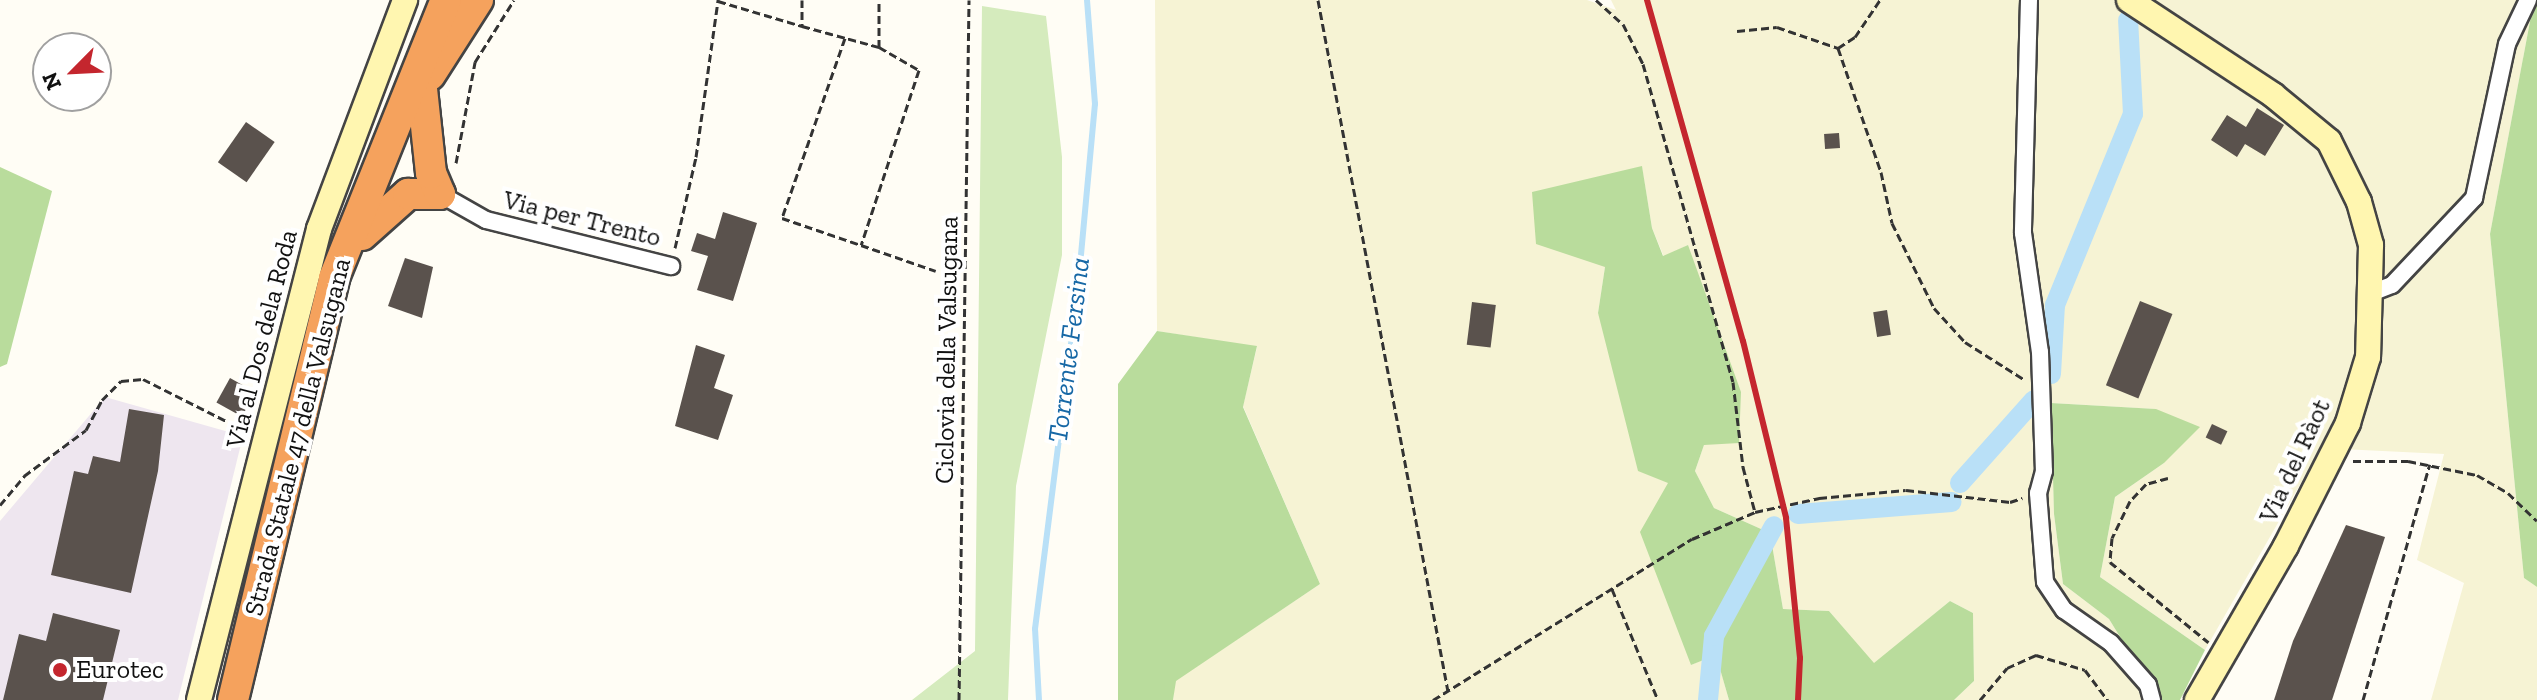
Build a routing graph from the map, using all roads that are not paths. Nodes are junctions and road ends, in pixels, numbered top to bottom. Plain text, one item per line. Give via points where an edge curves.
1 (405, 0) edge
2 (446, 0) edge
3 (461, 0) edge
4 (478, 0) edge
5 (2029, 0) edge
6 (2129, 0) edge
7 (2528, 0) edge
8 (423, 86) junction
9 (440, 194) junction
10 (362, 235) junction
11 (671, 266) road end
12 (2371, 293) junction
13 (199, 700) edge
14 (233, 700) edge
15 (249, 700) edge
16 (2152, 700) edge
17 (2197, 700) edge

1 - 13 street, Via al Dos dela Roda via 319,229
2 - 14 highway, Strada Statale 47 della Valsugana via 334,278
3 - 8 highway, Strada Statale 47 della Valsugana
4 - 8 highway
5 - 16 street via 2023,233 2041,385 2044,471 2038,493 2045,582 2064,610 2111,643 2148,685
6 - 12 street, Via del Ràot via 2273,95 2329,141 2359,202 2371,245
7 - 12 street via 2507,44 2474,198 2392,285
8 - 9 highway via 431,173
8 - 10 highway, Strada Statale 47 della Valsugana
9 - 10 highway via 408,194
9 - 11 street, Via per Trento via 486,220
10 - 15 highway, Strada Statale 47 della Valsugana
12 - 17 street, Via del Ràot via 2368,357 2348,423

